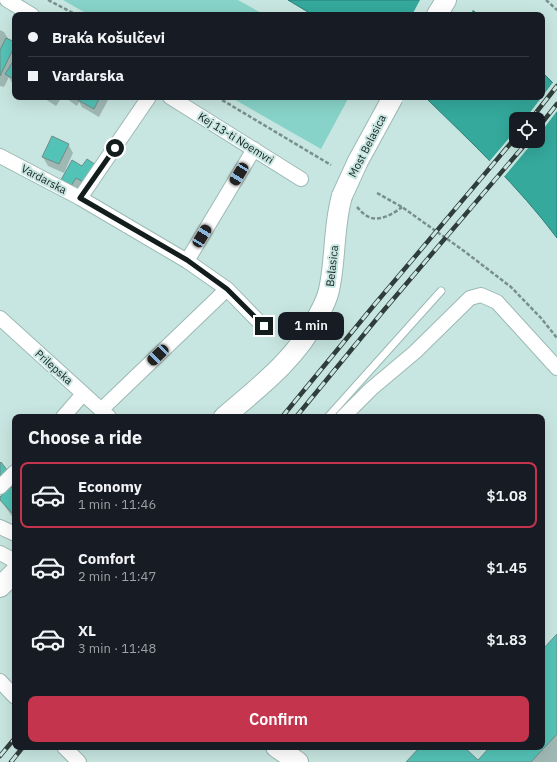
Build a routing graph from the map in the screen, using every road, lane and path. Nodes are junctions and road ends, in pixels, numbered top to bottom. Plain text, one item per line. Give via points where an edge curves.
1 (6, 0) edge
2 (48, 0) edge
3 (446, 0) edge
4 (546, 0) edge
5 (557, 10) edge
6 (27, 12) edge
7 (71, 12) edge
8 (439, 12) edge
9 (147, 100) edge
10 (175, 100) edge
11 (222, 100) edge
12 (391, 100) edge
13 (254, 149) junction
14 (0, 156) edge
15 (331, 165) dead end
16 (301, 179) dead end
17 (377, 193) dead end
18 (80, 198) junction
19 (350, 202) junction
20 (402, 207) junction
21 (187, 260) junction
22 (227, 289) junction
23 (441, 291) dead end
24 (340, 314) dead end
25 (0, 318) edge
26 (264, 326) dead end
27 (334, 337) dead end
28 (557, 338) edge
29 (557, 368) edge
30 (83, 394) junction
31 (66, 414) edge
32 (105, 414) edge
33 (228, 414) edge
34 (331, 414) edge
35 (346, 414) edge
36 (12, 475) edge
37 (0, 487) edge
38 (0, 527) edge
39 (12, 533) edge
40 (0, 552) edge
41 (12, 559) edge
42 (12, 566) edge
43 (0, 569) edge
44 (12, 575) edge
45 (0, 587) edge
46 (0, 681) edge
47 (12, 694) edge
48 (67, 750) edge
49 (280, 750) edge
50 (79, 762) edge
51 (298, 762) edge

1 - 6 street
2 - 7 path
3 - 8 street
4 - 5 path
9 - 18 street
10 - 13 street, Kej 13-ti Noemvri
11 - 15 path
12 - 19 street, Most Belasica, bridge via 358,161
13 - 16 street, Kej 13-ti Noemvri
13 - 21 street
14 - 18 street, Vardarska
17 - 20 path
18 - 21 street, Vardarska
19 - 20 path via 367,216 378,218 392,215
19 - 33 street, Belasica via 336,232 330,289 311,329 296,352 280,369
20 - 28 path via 511,287
21 - 22 street, Vardarska
22 - 26 street, Vardarska
22 - 32 street
23 - 34 lane
24 - 27 path
25 - 30 street, Prilepska
29 - 35 street via 497,302 482,295 470,298
30 - 31 street
30 - 32 street, Prilepska
36 - 37 street
38 - 39 street
40 - 41 street
42 - 43 street
44 - 45 street
46 - 47 street
48 - 50 street
49 - 51 street

